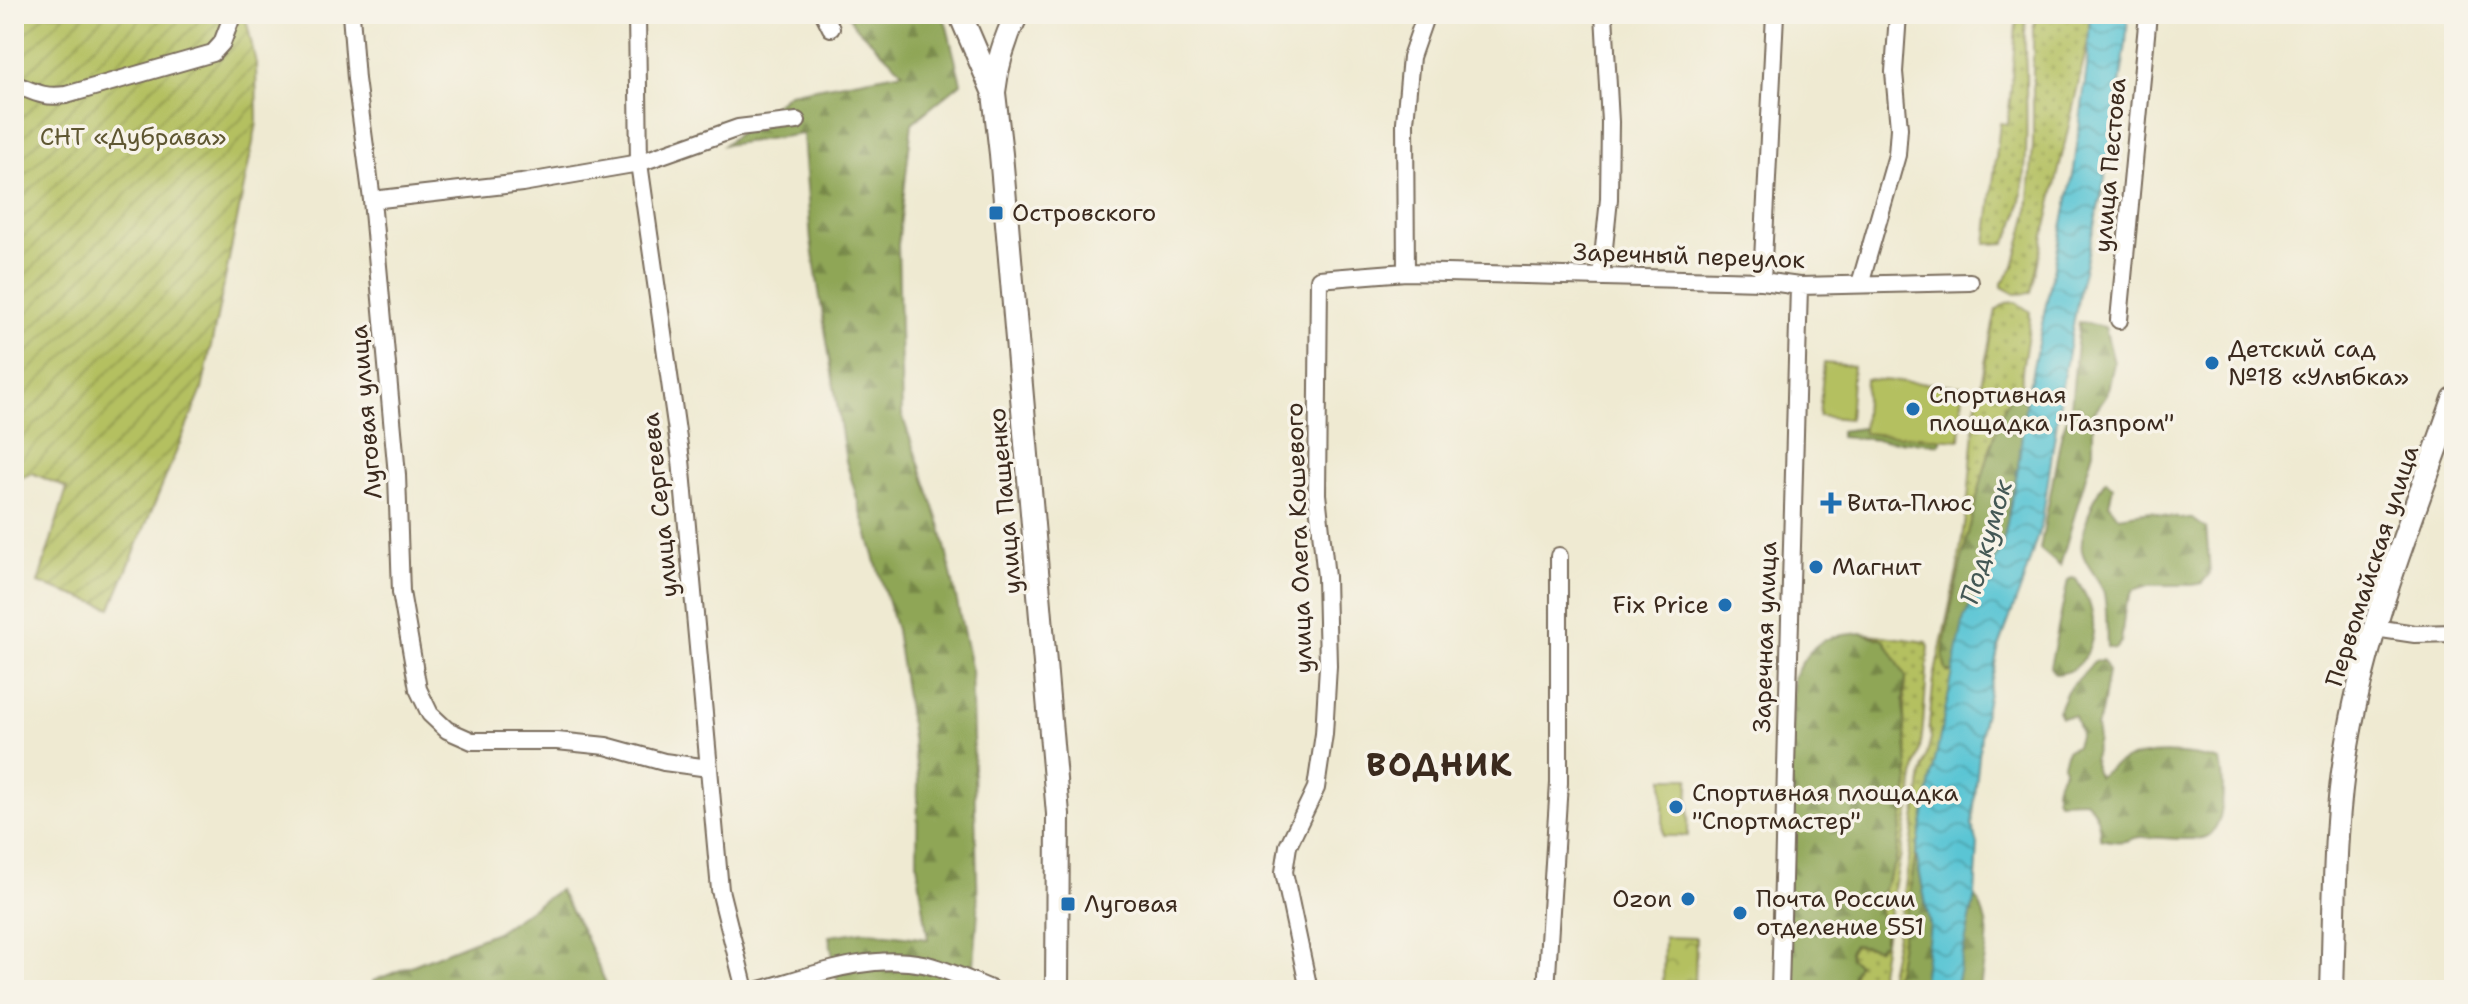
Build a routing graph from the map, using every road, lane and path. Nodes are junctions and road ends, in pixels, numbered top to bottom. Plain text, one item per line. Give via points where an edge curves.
1 (233, 14) edge
2 (351, 14) edge
3 (637, 14) edge
4 (960, 14) edge
5 (1017, 14) edge
6 (1426, 14) edge
7 (1604, 14) edge
8 (1775, 14) edge
9 (1898, 14) edge
10 (2148, 14) edge
11 (14, 84) edge
12 (994, 93) junction
13 (797, 121) dead end
14 (639, 163) junction
15 (372, 200) junction
16 (1406, 272) junction
17 (1601, 277) junction
18 (1762, 281) junction
19 (1970, 282) dead end
20 (1860, 284) junction
21 (1799, 286) junction
22 (2119, 320) dead end
23 (2454, 399) edge
24 (1559, 556) dead end
25 (2375, 628) junction
26 (2454, 633) edge
27 (709, 768) junction
28 (745, 990) edge
29 (760, 990) edge
30 (993, 990) edge
31 (1057, 990) edge
32 (1309, 990) edge
33 (1546, 990) edge
34 (1780, 990) edge
35 (2332, 990) edge

1 - 11 street via 222,43 205,56 66,95 49,97
2 - 15 street, Луговая улица
3 - 14 street, улица Сергеева
4 - 12 street, улица Пащенко
5 - 12 street via 996,65
6 - 16 street via 1411,57 1405,122
7 - 17 street via 1610,122
8 - 18 street
9 - 20 street via 1897,155
10 - 22 street, улица Пестова
12 - 31 street, улица Пащенко via 1058,814
13 - 14 street via 738,128
14 - 15 street
14 - 27 street, улица Сергеева via 681,460
15 - 27 street, Луговая улица via 397,475 401,592 418,689 430,714 447,730 472,741 606,746
16 - 17 street, Заречный переулок
16 - 32 street, улица Олега Кошевого via 1319,279 1317,494 1326,577 1327,693 1316,788 1288,846 1284,872
17 - 18 street, Заречный переулок
18 - 21 street, Заречный переулок
19 - 20 street, Заречный переулок
20 - 21 street, Заречный переулок
21 - 34 street, Заречная улица
23 - 25 street, Первомайская улица
24 - 33 street via 1559,783
25 - 26 street
25 - 35 street, Первомайская улица via 2348,737
27 - 28 street, улица Сергеева via 720,890
29 - 30 street via 862,963 920,964

